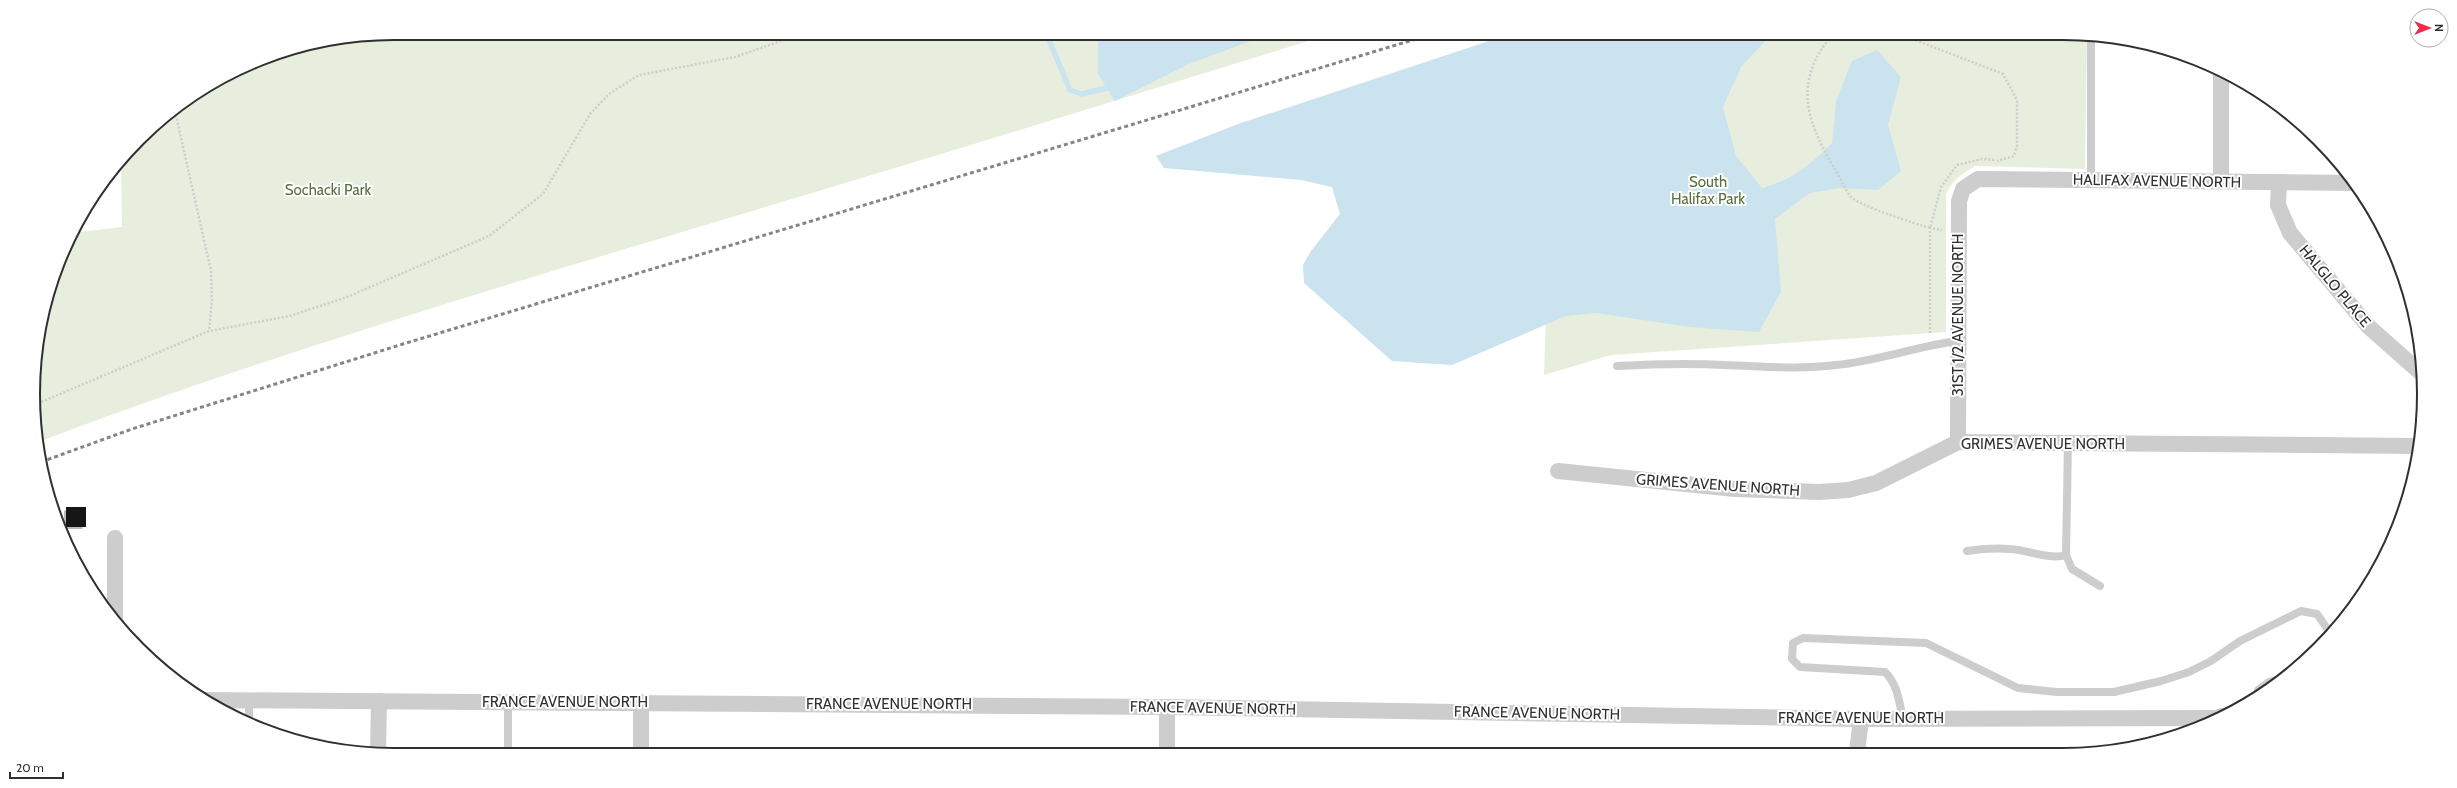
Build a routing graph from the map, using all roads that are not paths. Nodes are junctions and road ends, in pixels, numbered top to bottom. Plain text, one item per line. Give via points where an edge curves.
1 (2092, 42) edge
2 (2221, 78) edge
3 (2091, 180) junction
4 (2221, 181) junction
5 (2279, 182) junction
6 (2347, 182) edge
7 (1963, 189) joint
8 (1958, 341) junction
9 (1617, 366) dead end
10 (2416, 369) edge
11 (1958, 442) junction
12 (2068, 443) junction
13 (2413, 446) edge
14 (1558, 471) dead end
15 (115, 538) dead end
16 (1967, 551) dead end
17 (2066, 554) junction
18 (2100, 586) dead end
19 (115, 612) edge
20 (2328, 628) edge
21 (215, 700) edge
22 (249, 700) junction
23 (379, 701) junction
24 (508, 702) junction
25 (641, 702) junction
26 (1167, 707) junction
27 (249, 716) edge
28 (1861, 719) junction
29 (1903, 719) junction
30 (2202, 719) edge
31 (378, 747) edge
32 (508, 748) edge
33 (641, 748) edge
34 (1167, 748) edge
35 (1857, 748) edge

1 - 3 lane
2 - 4 street
3 - 4 street, HALIFAX AVENUE NORTH
3 - 7 street, HALIFAX AVENUE NORTH via 1978,179
4 - 5 street, HALIFAX AVENUE NORTH
5 - 6 street, HALIFAX AVENUE NORTH
5 - 10 street, HALGLO PLACE via 2278,205 2290,233 2369,328
7 - 8 street, 31ST 1/2 AVENUE NORTH via 1959,201
8 - 9 lane via 1930,344 1876,360 1829,366 1779,369 1682,364
8 - 11 street, 31ST 1/2 AVENUE NORTH
11 - 12 street, GRIMES AVENUE NORTH
11 - 14 street, GRIMES AVENUE NORTH via 1876,483 1848,490 1749,490
12 - 13 street, GRIMES AVENUE NORTH
12 - 17 lane
15 - 19 street
16 - 17 lane via 2012,549 2046,555
17 - 18 lane via 2072,570
20 - 29 lane via 2317,614 2301,611 2240,641 2211,661 2189,672 2114,692 2057,692 2018,688 1926,643 1803,638 1793,643 1792,659 1800,667 1885,672 1897,690
21 - 22 street, FRANCE AVENUE NORTH
22 - 23 street, FRANCE AVENUE NORTH
22 - 27 lane
23 - 24 street, FRANCE AVENUE NORTH
23 - 31 street
24 - 25 street, FRANCE AVENUE NORTH
24 - 32 lane
25 - 26 street, FRANCE AVENUE NORTH
25 - 33 street
26 - 28 street, FRANCE AVENUE NORTH
26 - 34 street
28 - 29 street, FRANCE AVENUE NORTH
28 - 35 street
29 - 30 street, FRANCE AVENUE NORTH

